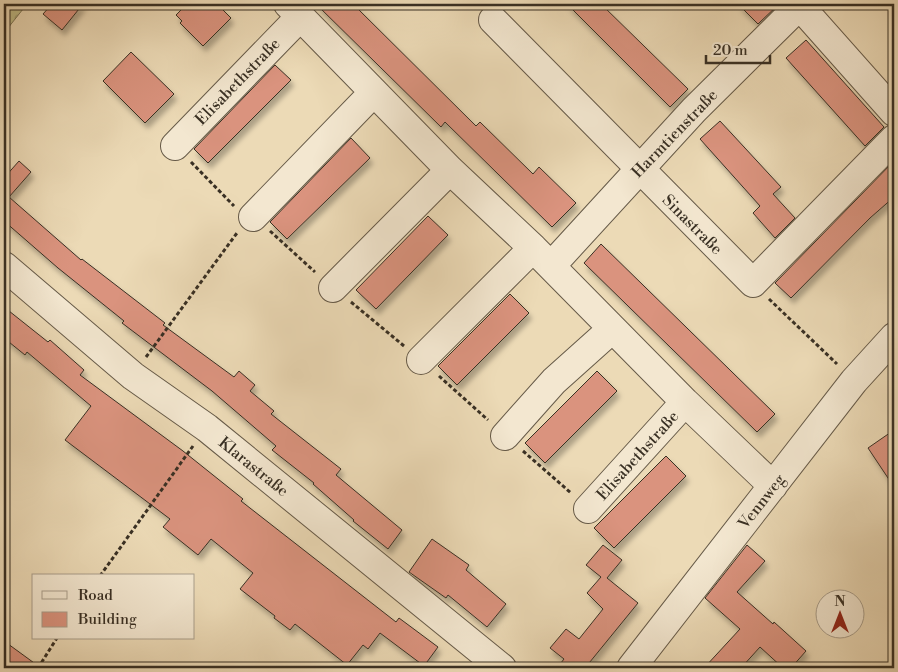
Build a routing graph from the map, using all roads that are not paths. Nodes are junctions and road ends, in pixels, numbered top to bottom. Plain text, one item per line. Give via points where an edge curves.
1 (800, 4) edge
2 (294, 10) edge
3 (493, 20) dead end
4 (374, 92) junction
5 (894, 112) edge
6 (894, 139) edge
7 (175, 146) road end
8 (638, 169) junction
9 (450, 170) junction
10 (250, 218) road end
11 (542, 257) junction
12 (4, 266) edge
13 (333, 288) road end
14 (612, 329) junction
15 (894, 337) edge
16 (421, 360) road end
17 (686, 402) junction
18 (505, 436) road end
19 (773, 486) junction
20 (588, 508) road end
21 (639, 665) edge
22 (502, 668) edge

1 - 5 street
1 - 8 street, Harmtienstraße
2 - 4 street, Elisabethstraße
2 - 7 street, Elisabethstraße
3 - 8 street, Sinastraße
4 - 9 street, Elisabethstraße
4 - 10 street
6 - 8 street, Sinastraße via 753,283
8 - 11 street, Harmtienstraße
9 - 11 street, Elisabethstraße
9 - 13 street
11 - 14 street, Elisabethstraße
11 - 16 street
12 - 22 street, Klarastraße via 133,376 207,428
14 - 17 street, Elisabethstraße
14 - 18 street via 554,381
15 - 19 street, Vennweg via 854,382
17 - 19 street, Elisabethstraße
17 - 20 street, Elisabethstraße
19 - 21 street, Vennweg

